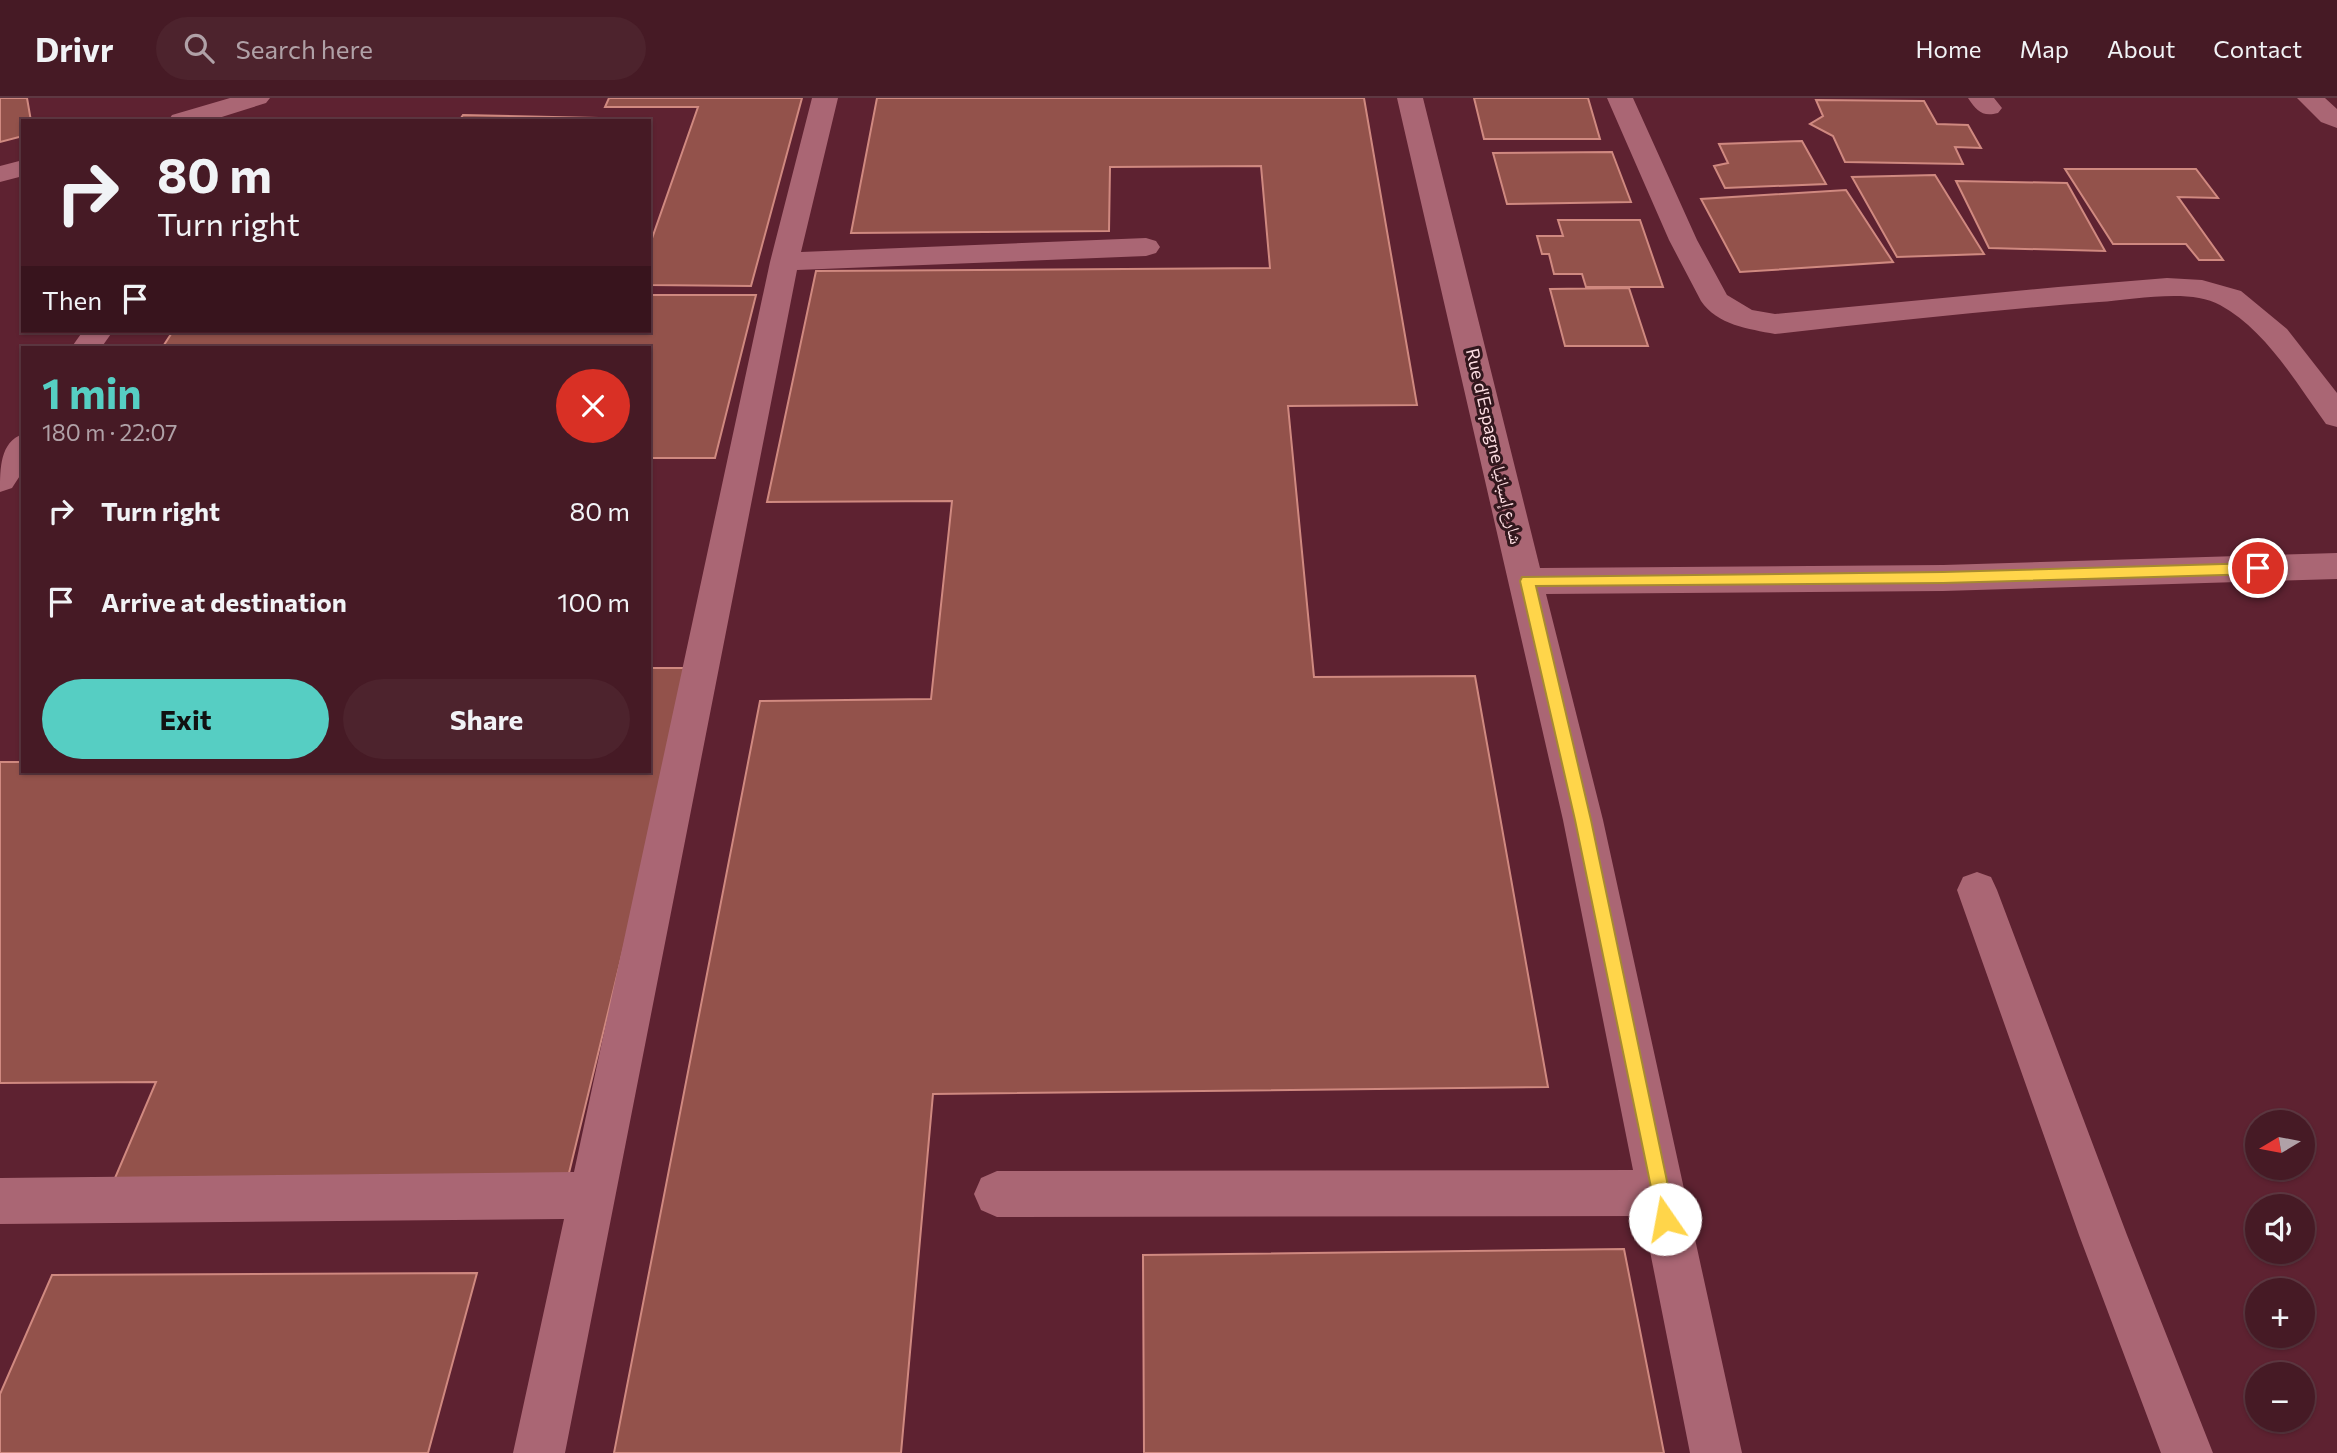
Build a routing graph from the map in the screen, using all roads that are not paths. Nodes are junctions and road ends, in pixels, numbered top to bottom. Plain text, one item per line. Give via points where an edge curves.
1 (257, 98) edge
2 (825, 98) edge
3 (1410, 98) edge
4 (1620, 98) edge
5 (188, 119) edge
6 (241, 119) edge
7 (21, 168) edge
8 (0, 174) edge
9 (1146, 247) dead end
10 (783, 262) junction
11 (2337, 416) edge
12 (21, 448) edge
13 (0, 480) edge
14 (2337, 566) edge
15 (1527, 581) junction
16 (1977, 890) dead end
17 (1660, 1193) junction
18 (997, 1194) dead end
19 (592, 1195) junction
20 (0, 1201) edge
21 (539, 1453) edge
22 (1716, 1453) edge
23 (2187, 1453) edge

1 - 5 street
1 - 6 street
2 - 10 street
3 - 15 street, Rue d'Espagne شارع إسبانيا
4 - 11 street via 1683,240 1716,301 1743,318 1774,324 2006,299 2187,288 2220,293 2257,318 2287,349
7 - 8 street
9 - 10 street
10 - 19 street
12 - 13 street
14 - 15 street via 1943,578
15 - 17 street, Rue d'Espagne شارع إسبانيا via 1583,820
16 - 23 street
17 - 18 street
17 - 22 street, Rue d'Espagne شارع إسبانيا
19 - 20 street
19 - 21 street

